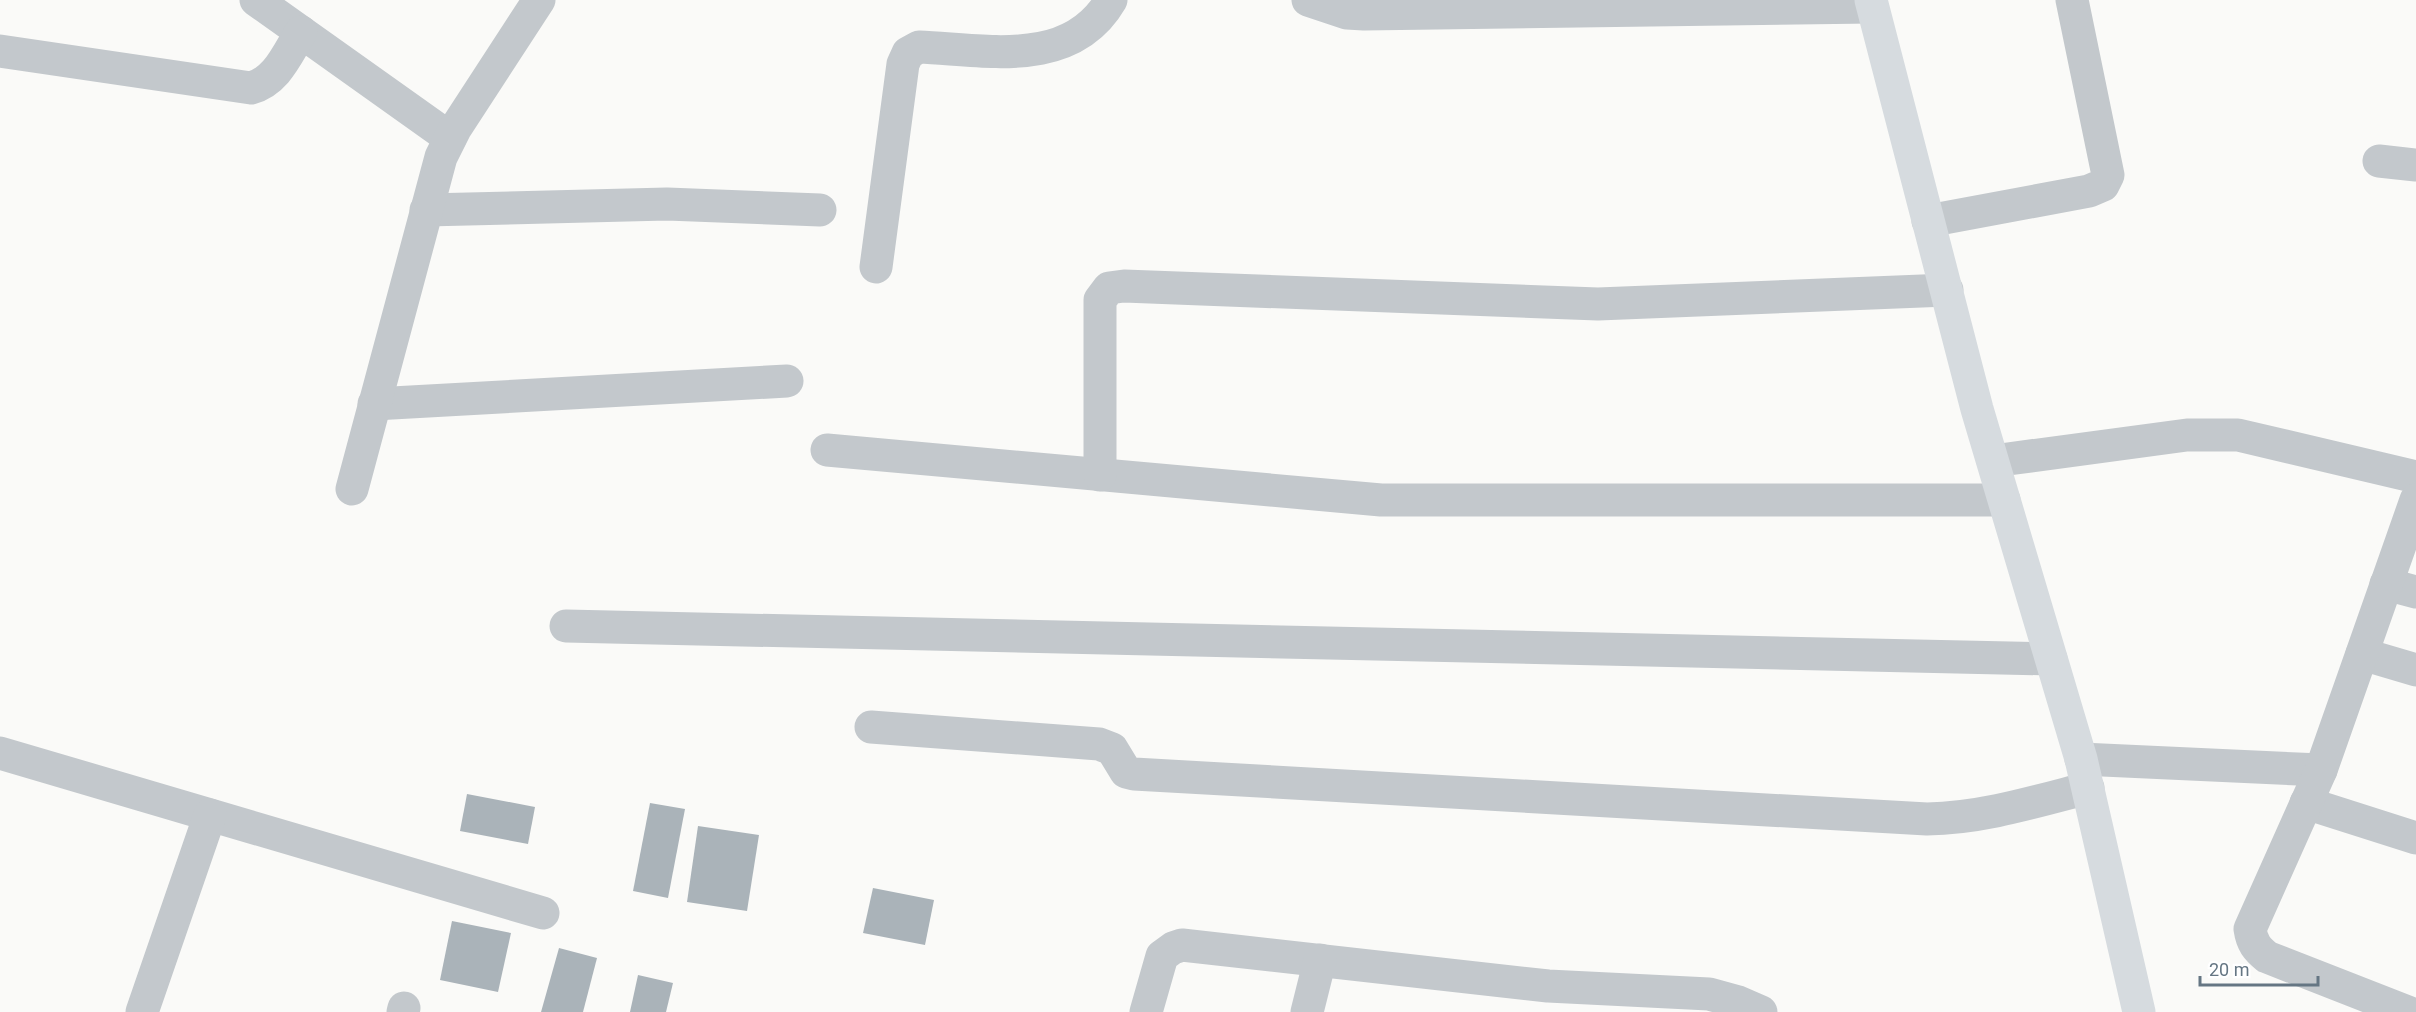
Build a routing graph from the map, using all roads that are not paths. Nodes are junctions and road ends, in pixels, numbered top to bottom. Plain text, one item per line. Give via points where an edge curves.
1 (256, 0) edge
2 (1112, 0) edge
3 (1308, 0) edge
4 (2073, 0) edge
5 (1871, 3) edge
6 (527, 4) edge
7 (301, 32) junction
8 (0, 51) edge
9 (450, 138) junction
10 (2379, 161) dead end
11 (2416, 165) edge
12 (426, 210) junction
13 (820, 210) dead end
14 (1928, 221) junction
15 (876, 267) dead end
16 (1947, 290) junction
17 (787, 381) dead end
18 (374, 404) junction
19 (827, 450) dead end
20 (1993, 461) junction
21 (1100, 475) junction
22 (2416, 477) edge
23 (352, 489) dead end
24 (2004, 500) junction
25 (2416, 500) edge
26 (2401, 588) edge
27 (566, 626) dead end
28 (2362, 654) junction
29 (2052, 658) junction
30 (2416, 670) edge
31 (871, 727) dead end
32 (0, 753) edge
33 (2321, 770) junction
34 (2084, 773) junction
35 (2306, 803) junction
36 (210, 815) junction
37 (2416, 838) edge
38 (543, 913) dead end
39 (1320, 960) junction
40 (1544, 999) edge
41 (1614, 1001) edge
42 (142, 1012) edge
43 (1146, 1012) edge
44 (1307, 1012) edge
45 (1761, 1012) edge
46 (2139, 1012) edge
47 (2408, 1012) edge

1 - 7 street
2 - 15 street via 1101,17 1080,35 1056,45 1025,51 919,47 908,53 903,64
3 - 5 street via 1364,14
4 - 14 street via 2108,175 2103,185 2089,192
5 - 14 street
6 - 9 street
7 - 8 street via 274,76 251,88
7 - 9 street
9 - 12 street
10 - 11 street
12 - 13 street via 667,204
12 - 18 street
14 - 16 street
16 - 20 street
16 - 21 street via 1598,304 1109,288 1100,300
17 - 18 street
18 - 23 street
19 - 21 street
20 - 22 street via 2216,434 2238,435
20 - 24 street
21 - 24 street via 1402,500
24 - 29 street
25 - 26 street
26 - 28 street
27 - 29 street
28 - 30 street
28 - 33 street
29 - 34 street
31 - 34 street via 1099,744 1112,749 1126,772 1134,774 1927,819 1987,814
32 - 36 street
33 - 34 street
33 - 35 street
34 - 46 street
35 - 37 street
35 - 47 street via 2250,929 2251,940 2267,957
36 - 38 street
36 - 42 street
39 - 40 street
39 - 43 street via 1182,945 1162,956
39 - 44 street
40 - 41 street
41 - 45 street via 1709,994

